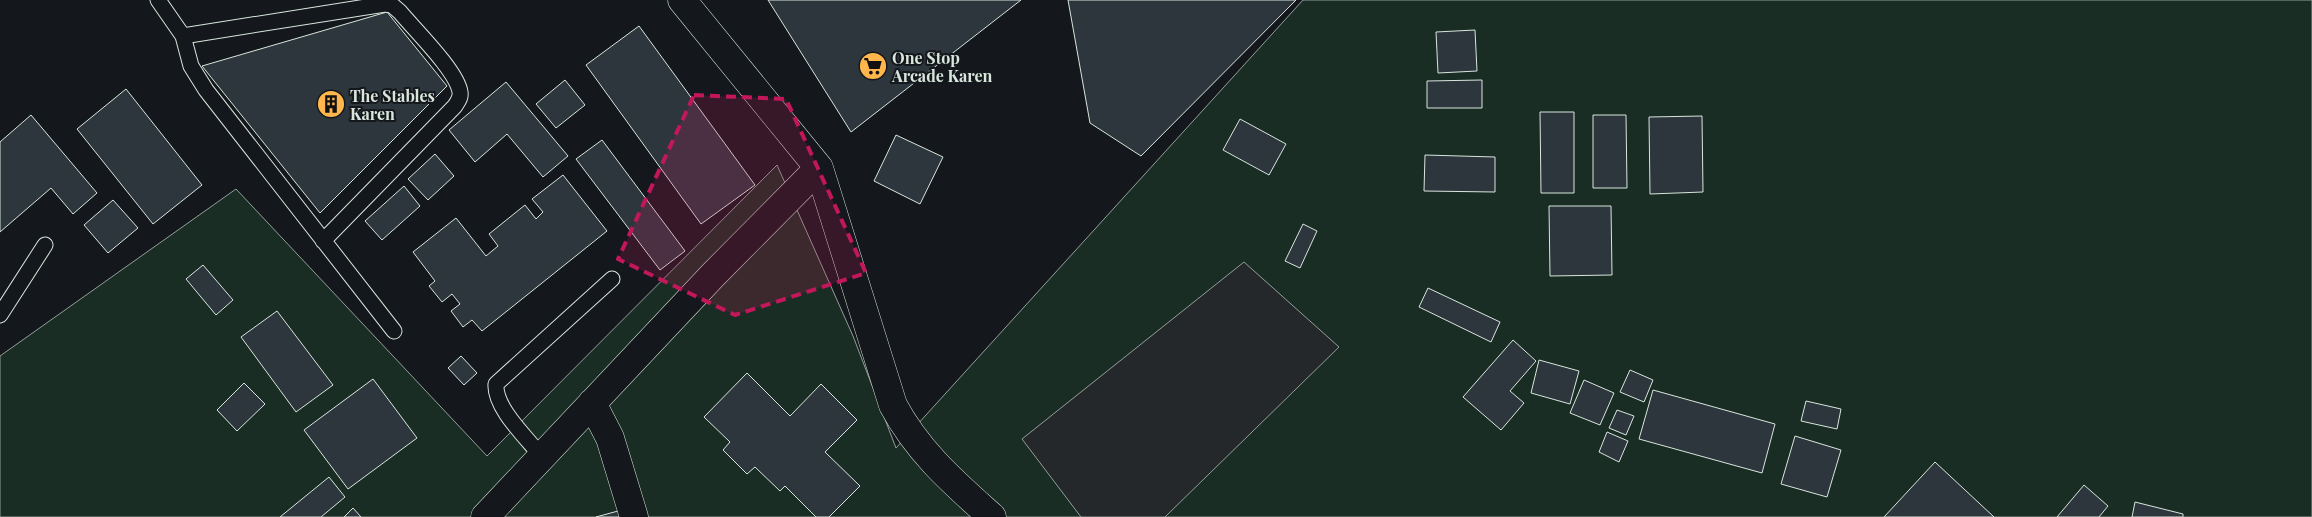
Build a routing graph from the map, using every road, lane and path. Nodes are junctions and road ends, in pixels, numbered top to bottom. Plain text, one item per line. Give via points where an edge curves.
1 (158, 0) edge
2 (682, 0) edge
3 (183, 36) junction
4 (819, 168) junction
5 (323, 241) junction
6 (45, 245) dead end
7 (612, 279) dead end
8 (0, 315) edge
9 (394, 331) dead end
10 (592, 403) junction
11 (542, 457) junction
12 (485, 517) edge
13 (634, 517) edge
14 (992, 517) edge

1 - 3 lane
2 - 4 street
3 - 5 lane via 191,66 206,90
3 - 5 lane via 386,4 400,12 452,74 460,90 460,99 455,106
4 - 10 street
4 - 14 street via 893,406 907,432 926,455
5 - 9 lane
6 - 8 lane
7 - 11 lane via 496,384 495,391 501,406
10 - 11 street
10 - 13 street via 610,438
11 - 12 street

